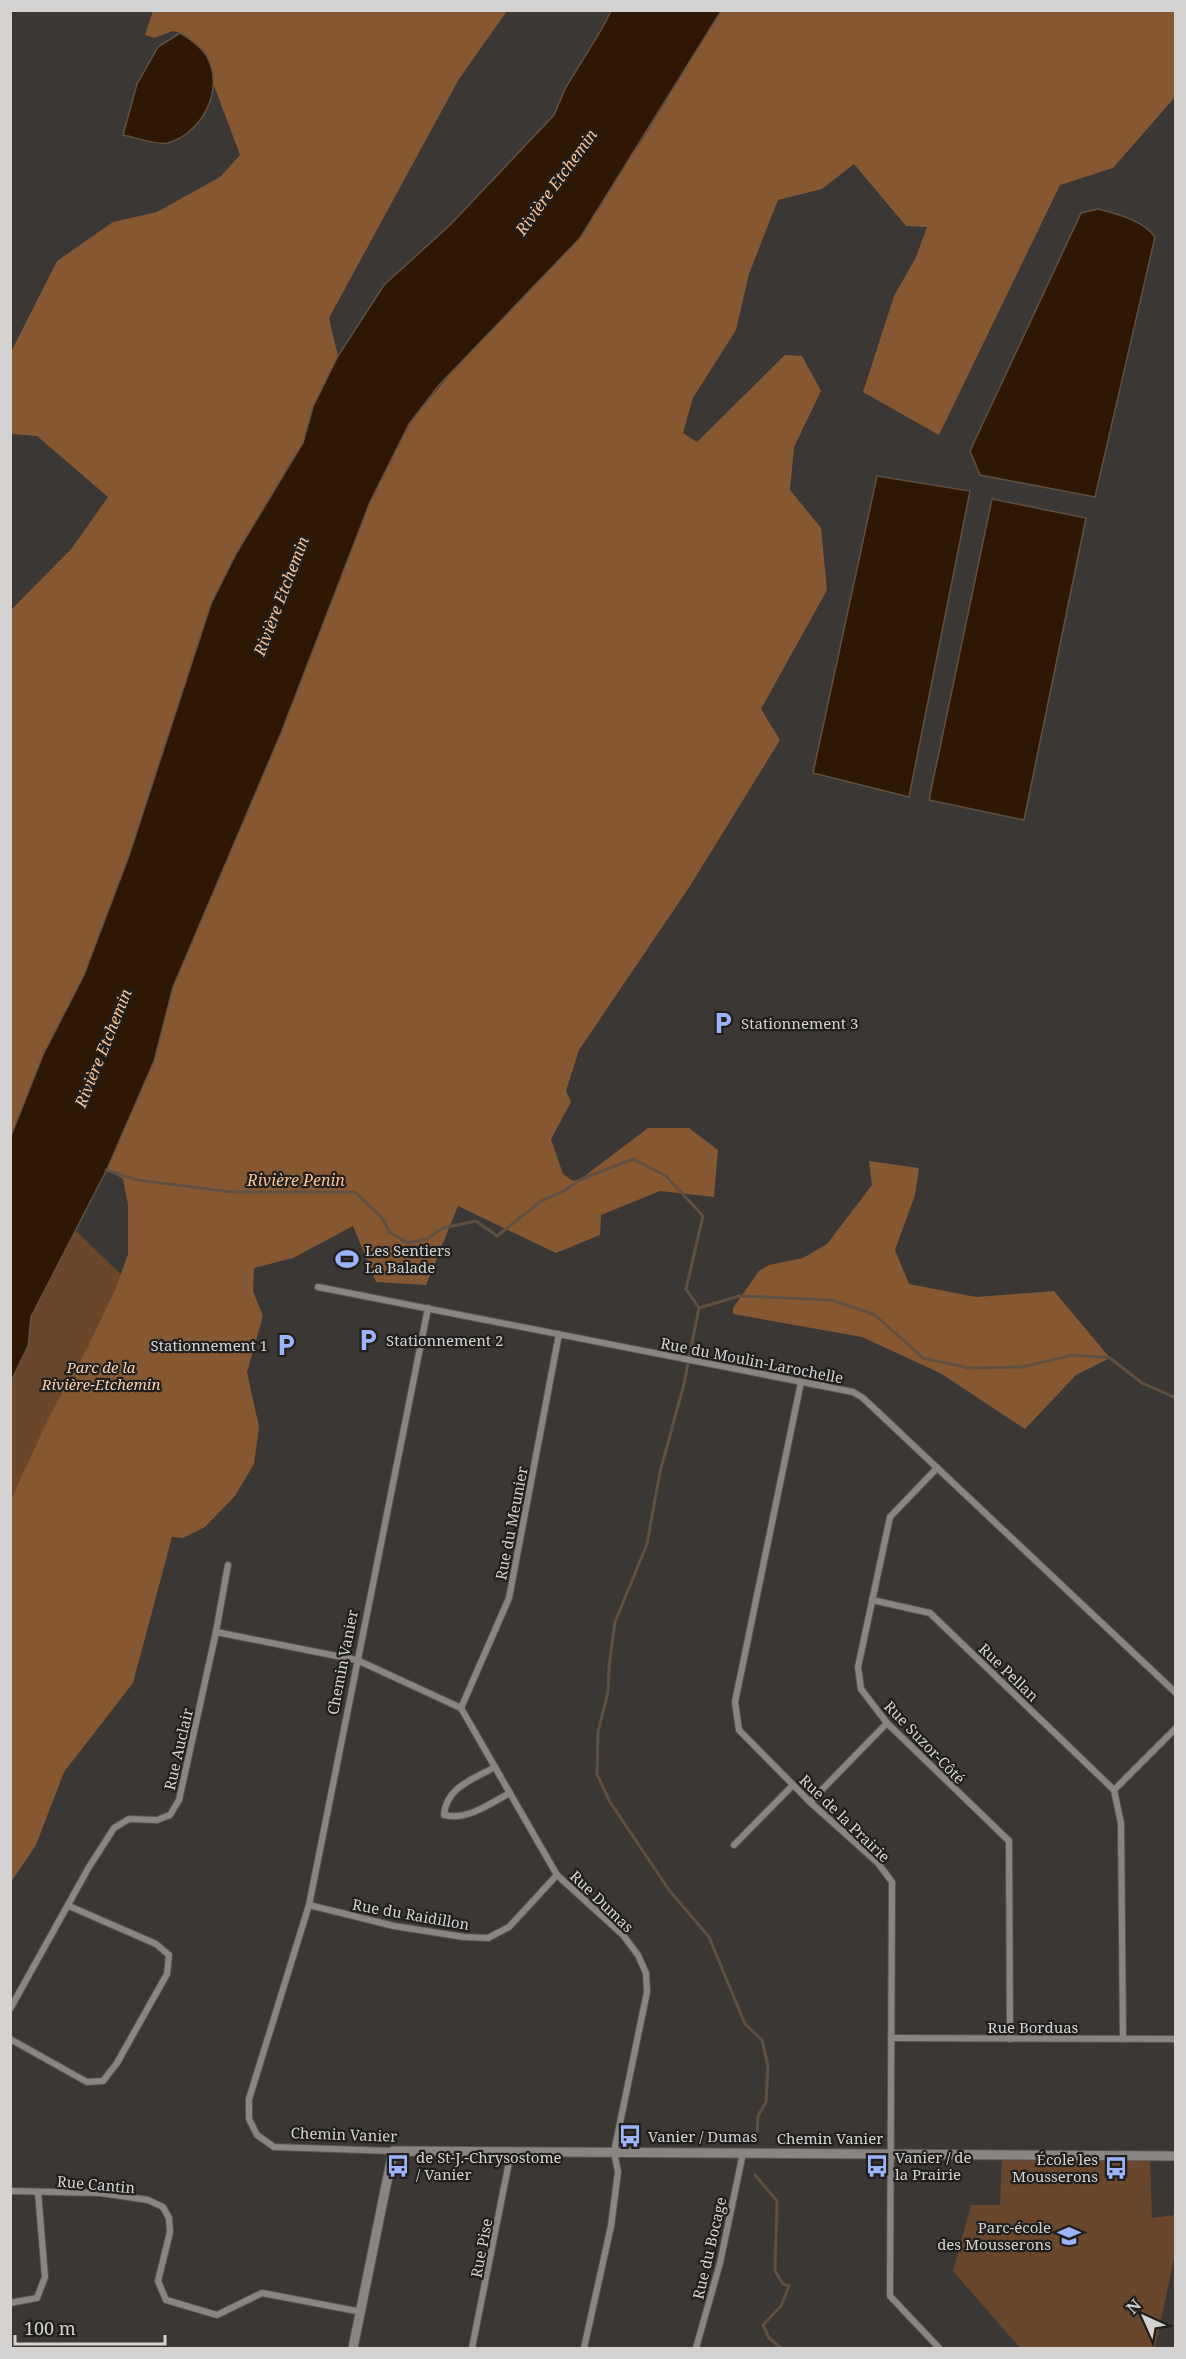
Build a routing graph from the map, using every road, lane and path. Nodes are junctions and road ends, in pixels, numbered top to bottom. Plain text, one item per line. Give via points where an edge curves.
1 (318, 1287) dead end
2 (428, 1308) junction
3 (559, 1334) junction
4 (801, 1382) junction
5 (938, 1468) junction
6 (228, 1565) dead end
7 (872, 1600) junction
8 (216, 1632) junction
9 (357, 1660) junction
10 (1176, 1693) edge
11 (461, 1708) junction
12 (887, 1723) junction
13 (1176, 1728) edge
14 (495, 1767) junction
15 (793, 1785) junction
16 (1114, 1790) junction
17 (510, 1792) junction
18 (810, 1802) junction
19 (734, 1845) dead end
20 (557, 1875) junction
21 (309, 1905) junction
22 (69, 1906) junction
23 (10, 2009) edge
24 (891, 2038) junction
25 (1010, 2038) junction
26 (10, 2039) edge
27 (1123, 2039) junction
28 (1176, 2039) edge
29 (393, 2151) junction
30 (511, 2152) junction
31 (614, 2152) junction
32 (743, 2153) junction
33 (891, 2154) junction
34 (1176, 2157) edge
35 (10, 2191) edge
36 (38, 2192) junction
37 (10, 2303) edge
38 (362, 2312) junction
39 (353, 2349) edge
40 (472, 2349) edge
41 (584, 2349) edge
42 (696, 2349) edge
43 (939, 2349) edge

1 - 2 street, Rue du Moulin-Larochelle
2 - 3 street, Rue du Moulin-Larochelle
2 - 9 street, Chemin Vanier
3 - 4 street, Rue du Moulin-Larochelle
3 - 11 street, Rue du Meunier via 509,1598
4 - 5 street, Rue du Moulin-Larochelle via 853,1392 864,1398
4 - 15 street, Rue de la Prairie via 735,1702 739,1730
5 - 7 street, Rue Suzor-Côté via 890,1517
5 - 10 street, Rue du Moulin-Larochelle
6 - 8 street, Rue Auclair
7 - 12 street, Rue Suzor-Côté via 858,1667 861,1689
7 - 16 street, Rue Pellan via 930,1613
8 - 9 street
8 - 22 street, Rue Auclair via 179,1800 170,1815 157,1820 129,1819 114,1828
9 - 11 street
9 - 21 street, Chemin Vanier
11 - 14 street, Rue Dumas
12 - 18 street
12 - 25 street, Rue Suzor-Côté via 1009,1841
13 - 16 street
14 - 17 street, Rue Dumas
14 - 17 street via 453,1790 445,1803 444,1815 473,1812
15 - 18 street, Rue de la Prairie
15 - 19 street
16 - 27 street via 1121,1823
17 - 20 street, Rue Dumas
18 - 24 street, Rue de la Prairie via 878,1863 892,1882
20 - 21 street, Rue du Raidillon via 509,1927 488,1938 394,1926
20 - 31 street, Rue Dumas via 623,1935 646,1973 647,1992
21 - 29 street, Chemin Vanier via 249,2099 249,2119 257,2135 274,2147
22 - 23 street, Rue Auclair
22 - 26 street via 156,1944 169,1955 167,1974 104,2081 87,2082
24 - 25 street, Rue Borduas
24 - 33 street, Rue de la Prairie
25 - 27 street, Rue Borduas
27 - 28 street, Rue Borduas
29 - 30 street, Chemin Vanier
29 - 38 street
30 - 31 street, Chemin Vanier
30 - 40 street, Rue Pise
31 - 32 street, Chemin Vanier
31 - 41 street, Rue Dumas via 618,2172 611,2226
32 - 33 street, Chemin Vanier
32 - 42 street, Rue du Bocage via 720,2263
33 - 34 street, Chemin Vanier
33 - 43 street, Rue de la Prairie via 890,2296
35 - 36 street, Rue Cantin
36 - 37 street via 45,2277 37,2298
36 - 38 street, Rue Cantin via 100,2193 148,2200 164,2207 170,2232 158,2281 166,2300 217,2315 262,2293
38 - 39 street

